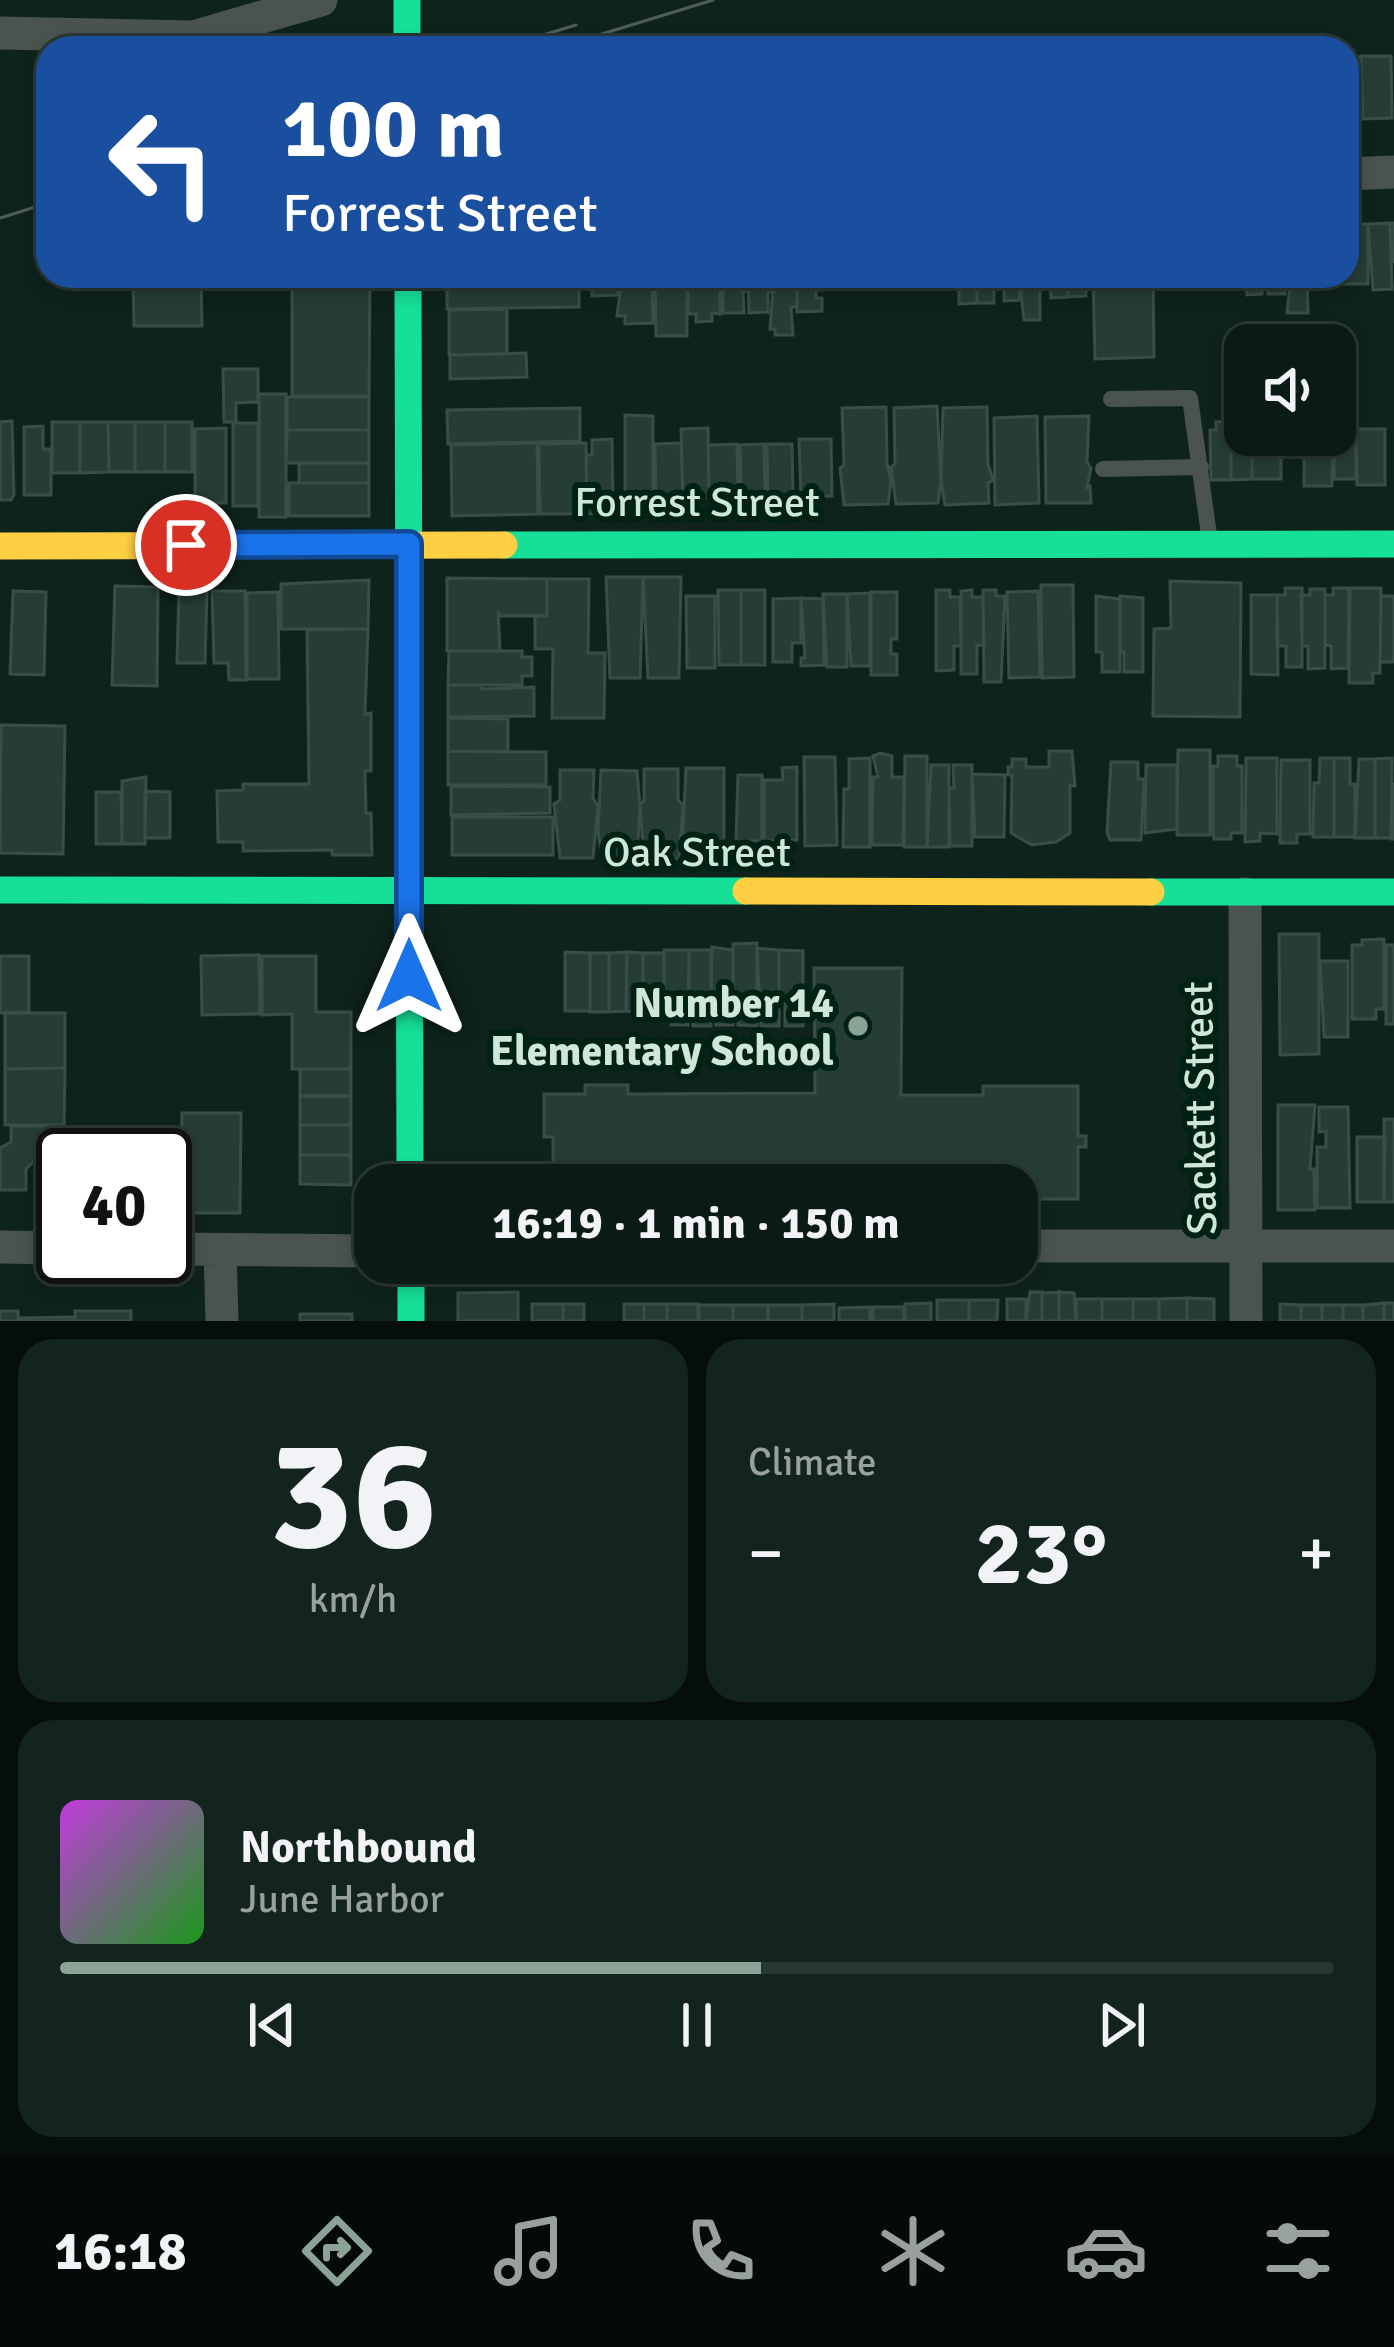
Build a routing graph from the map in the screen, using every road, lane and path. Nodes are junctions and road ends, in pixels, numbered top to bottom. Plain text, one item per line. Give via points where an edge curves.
1 (321, 0) edge
2 (407, 0) edge
3 (0, 33) edge
4 (145, 36) edge
5 (196, 36) edge
6 (406, 36) edge
7 (1394, 172) edge
8 (1359, 173) edge
9 (408, 288) edge
10 (1111, 399) dead end
11 (1201, 466) junction
12 (1103, 469) dead end
13 (1210, 543) junction
14 (409, 544) junction
15 (1394, 544) edge
16 (0, 546) edge
17 (0, 890) edge
18 (409, 892) junction
19 (1394, 892) edge
20 (1245, 894) junction
21 (410, 1164) edge
22 (1246, 1244) junction
23 (1038, 1246) edge
24 (1394, 1246) edge
25 (0, 1247) edge
26 (36, 1248) edge
27 (192, 1249) edge
28 (220, 1250) junction
29 (354, 1251) edge
30 (411, 1284) edge
31 (221, 1321) edge
32 (411, 1321) edge
33 (1246, 1321) edge

1 - 5 street
2 - 6 street
3 - 4 street
7 - 8 street
9 - 14 street
10 - 11 lane via 1190,398
11 - 12 lane
11 - 13 lane
13 - 14 street, Forrest Street
13 - 15 street, Forrest Street
14 - 16 street, Forrest Street
14 - 18 street
17 - 18 street, Oak Street
18 - 20 street, Oak Street
18 - 21 street
19 - 20 street, Oak Street
20 - 22 street, Sackett Street
22 - 23 street
22 - 24 street
22 - 33 street, Sackett Street
25 - 26 street
27 - 28 street
28 - 29 street
28 - 31 street
30 - 32 street

